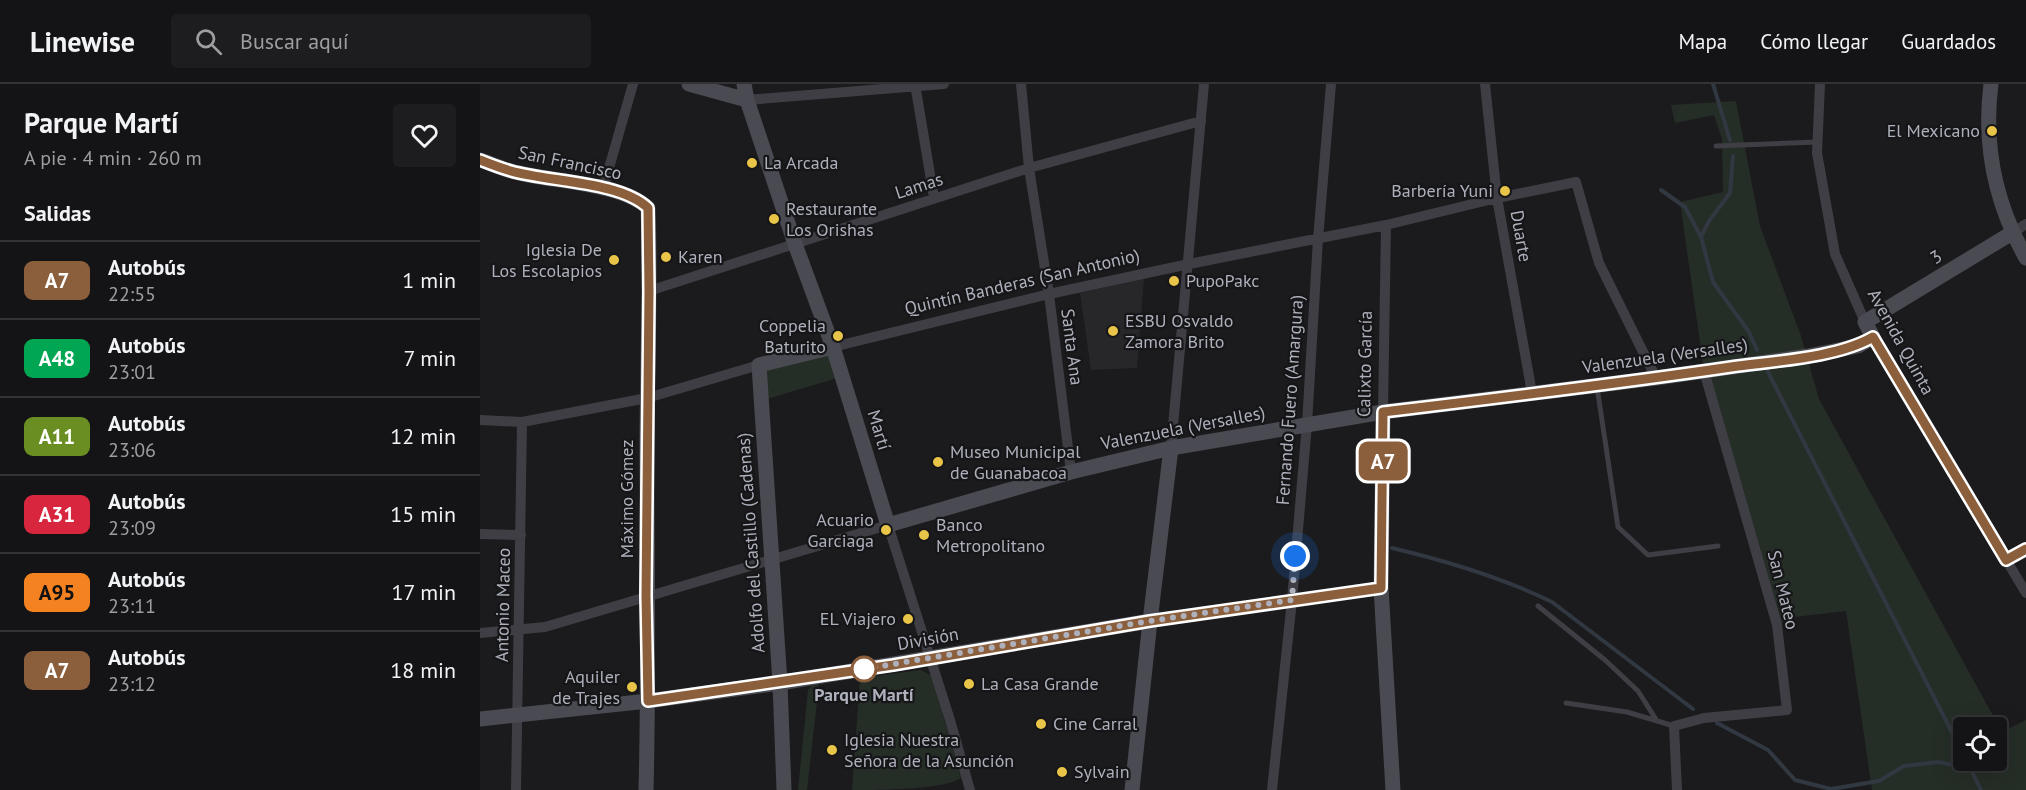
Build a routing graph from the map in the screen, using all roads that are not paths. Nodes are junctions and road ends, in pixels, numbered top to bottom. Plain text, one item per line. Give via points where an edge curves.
1 (633, 84) edge
2 (689, 84) edge
3 (744, 84) edge
4 (944, 84) edge
5 (1021, 84) edge
6 (1204, 84) edge
7 (1331, 84) edge
8 (1485, 84) edge
9 (1820, 84) edge
10 (1991, 84) edge
11 (915, 86) edge
12 (747, 100) junction
13 (1201, 121) junction
14 (1817, 142) junction
15 (1716, 146) dead end
16 (480, 160) edge
17 (1029, 168) junction
18 (603, 189) junction
19 (934, 198) junction
20 (1497, 198) junction
21 (648, 208) joint
22 (2026, 224) edge
23 (1386, 225) junction
24 (2012, 233) junction
25 (1318, 238) junction
26 (795, 244) junction
27 (2026, 258) edge
28 (1189, 264) junction
29 (649, 291) junction
30 (1048, 294) junction
31 (1865, 322) junction
32 (1873, 337) junction
33 (832, 347) junction
34 (759, 365) junction
35 (1704, 371) junction
36 (1656, 378) junction
37 (1597, 385) junction
38 (1532, 393) junction
39 (647, 398) junction
40 (1383, 412) junction
41 (480, 420) edge
42 (522, 422) junction
43 (1306, 424) junction
44 (1171, 448) junction
45 (1071, 472) junction
46 (888, 525) junction
47 (480, 534) edge
48 (521, 535) junction
49 (1718, 546) dead end
50 (2026, 549) edge
51 (2006, 560) junction
52 (772, 561) junction
53 (1381, 588) junction
54 (2026, 593) edge
55 (646, 596) junction
56 (1292, 600) junction
57 (1538, 606) dead end
58 (1150, 621) junction
59 (519, 631) junction
60 (480, 633) edge
61 (930, 658) junction
62 (780, 683) junction
63 (648, 701) junction
64 (1566, 703) dead end
65 (517, 715) junction
66 (480, 719) edge
67 (1657, 721) junction
68 (1674, 726) junction
69 (516, 790) edge
70 (646, 790) edge
71 (784, 790) edge
72 (970, 790) edge
73 (1132, 790) edge
74 (1272, 790) edge
75 (1394, 790) edge
76 (1677, 790) edge

1 - 18 street
2 - 12 street
3 - 12 street, Martí
4 - 11 street
5 - 17 street, Santa Ana
6 - 13 street
7 - 25 street, Fernando Fuero (Amargura)
8 - 20 street, Duarte
9 - 14 street, Avenida Quinta
10 - 24 street via 1987,115 1992,171
11 - 12 street
11 - 19 street
12 - 26 street, Martí
13 - 17 street, Lamas
13 - 28 street
14 - 15 lane
14 - 31 street, Avenida Quinta via 1835,254
16 - 18 street, San Francisco via 511,171
17 - 19 street, Lamas
17 - 30 street, Santa Ana
18 - 21 street, San Francisco via 639,200
19 - 26 street, Lamas
20 - 23 street, Quintín Banderas (San Antonio)
20 - 36 street, Quintín Banderas (San Antonio) via 1576,182 1599,263
20 - 38 street, Duarte
21 - 29 street, Máximo Gómez
22 - 24 street, 3
23 - 25 street, Quintín Banderas (San Antonio)
23 - 40 street, Calixto García
24 - 27 street
24 - 31 street, 3
25 - 28 street, Quintín Banderas (San Antonio)
25 - 43 street, Fernando Fuero (Amargura)
26 - 29 street, Lamas
26 - 33 street, Martí
28 - 30 street, Quintín Banderas (San Antonio)
28 - 44 street
29 - 39 street, Máximo Gómez
30 - 33 street, Quintín Banderas (San Antonio)
30 - 45 street, Santa Ana
31 - 32 street, Avenida Quinta
32 - 35 street, Valenzuela (Versalles) via 1858,346
32 - 51 street, Avenida Quinta
33 - 34 street, Quintín Banderas (San Antonio)
33 - 46 street, Martí
34 - 39 street, Quintín Banderas (San Antonio)
34 - 52 street, Adolfo del Castillo (Cadenas)
35 - 36 street, Valenzuela (Versalles)
35 - 68 street, San Mateo via 1777,625 1787,710 1704,718
36 - 37 street, Valenzuela (Versalles)
37 - 38 street, Valenzuela (Versalles)
37 - 49 lane via 1618,527 1648,555
38 - 40 street, Valenzuela (Versalles)
39 - 42 street, Quintín Banderas (San Antonio)
39 - 55 street, Máximo Gómez
40 - 43 street, Valenzuela (Versalles)
40 - 53 street, Calixto García
41 - 42 street, Quintín Banderas (San Antonio)
42 - 48 street, Antonio Maceo
43 - 44 street, Valenzuela (Versalles)
43 - 56 street, Fernando Fuero (Amargura)
44 - 45 street, Valenzuela (Versalles)
44 - 58 street
45 - 46 street, Valenzuela (Versalles)
46 - 52 street, Valenzuela (Versalles)
46 - 61 street, Martí
47 - 48 street
48 - 59 street, Antonio Maceo
50 - 51 street
51 - 54 street, Avenida Quinta
52 - 55 street, Valenzuela (Versalles)
52 - 62 street, Adolfo del Castillo (Cadenas)
53 - 56 street, División
53 - 75 street, Calixto García
55 - 59 street, Valenzuela (Versalles) via 545,627
55 - 63 street, Máximo Gómez
56 - 58 street, División
56 - 74 street, Fernando Fuero (Amargura)
57 - 67 lane via 1638,691
58 - 61 street, División
58 - 73 street
59 - 60 street, Valenzuela (Versalles)
59 - 65 street, Antonio Maceo
61 - 62 street, División
61 - 72 street, Martí
62 - 63 street, División
62 - 71 street, Adolfo del Castillo (Cadenas)
63 - 65 street, División
63 - 70 street, Máximo Gómez
64 - 67 lane via 1627,712
65 - 66 street, División
65 - 69 street, Antonio Maceo
67 - 68 lane
68 - 76 street

